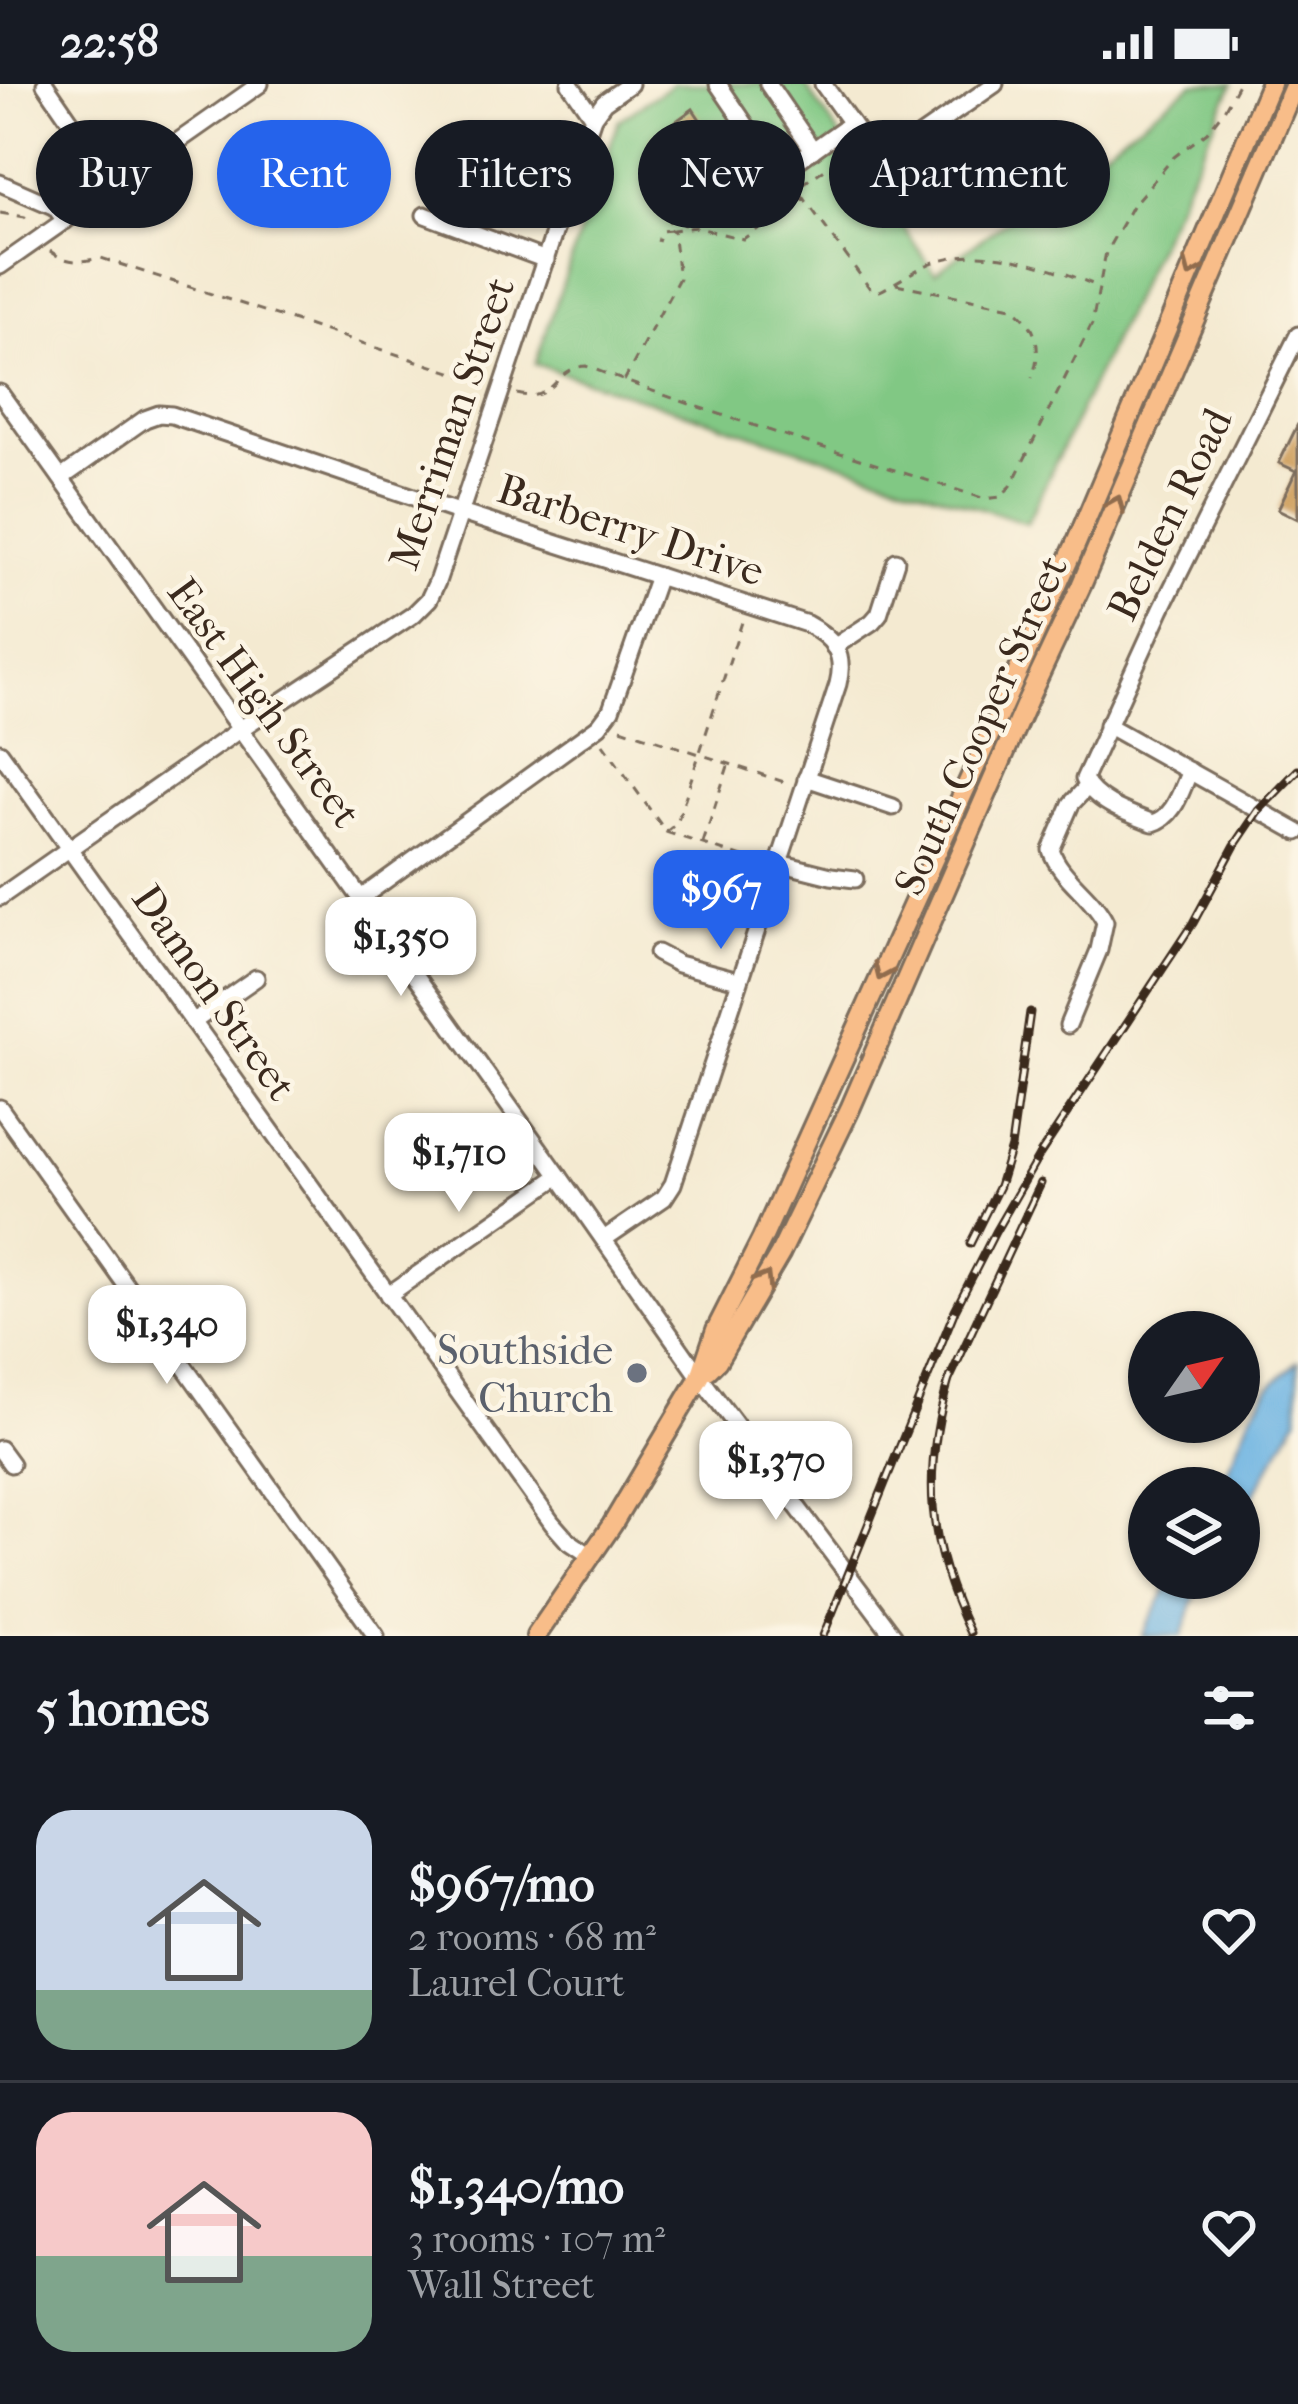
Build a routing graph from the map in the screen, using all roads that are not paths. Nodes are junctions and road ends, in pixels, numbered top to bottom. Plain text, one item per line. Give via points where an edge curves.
1 (45, 84) edge
2 (260, 84) edge
3 (570, 84) edge
4 (629, 84) edge
5 (718, 84) edge
6 (768, 84) edge
7 (823, 84) edge
8 (995, 84) edge
9 (1270, 84) edge
10 (1294, 84) edge
11 (593, 117) junction
12 (70, 120) edge
13 (848, 120) edge
14 (943, 120) edge
15 (193, 131) edge
16 (829, 138) edge
17 (813, 150) junction
18 (0, 183) edge
19 (36, 199) edge
20 (54, 228) edge
21 (460, 228) edge
22 (546, 260) junction
23 (0, 266) edge
24 (1298, 334) edge
25 (0, 393) edge
26 (61, 478) junction
27 (460, 513) junction
28 (896, 561) dead end
29 (658, 576) junction
30 (837, 651) junction
31 (1107, 725) junction
32 (239, 730) junction
33 (0, 752) edge
34 (1190, 771) junction
35 (806, 778) junction
36 (1087, 787) junction
37 (893, 807) dead end
38 (1298, 832) edge
39 (69, 848) junction
40 (770, 863) junction
41 (855, 878) dead end
42 (0, 897) edge
43 (361, 898) junction
44 (657, 953) dead end
45 (256, 978) dead end
46 (738, 980) junction
47 (193, 1022) junction
48 (1068, 1025) dead end
49 (0, 1108) edge
50 (559, 1176) junction
51 (604, 1239) junction
52 (388, 1295) junction
53 (700, 1377) junction
54 (0, 1449) edge
55 (10, 1465) dead end
56 (592, 1556) junction
57 (376, 1636) edge
58 (536, 1636) edge
59 (894, 1636) edge

1 - 12 street
2 - 15 street
3 - 11 street
4 - 11 street
5 - 17 street via 779,174
6 - 17 street
7 - 13 street
8 - 14 street
9 -> 53 main road, South Cooper Street via 1077,541
53 -> 10 main road, South Cooper Street via 780,1254 850,1109
11 - 22 street, Merriman Street
16 - 17 street
18 - 19 street
20 - 23 street
21 - 22 street
22 - 27 street, Merriman Street
24 - 31 street, Belden Road
25 - 26 street, East High Street
26 - 27 street, Barberry Drive via 145,419 172,415
26 - 32 street, East High Street
27 - 29 street, Barberry Drive
27 - 32 street, Merriman Street via 429,599 414,614
28 - 30 street via 879,614
29 - 30 street, Barberry Drive via 807,624
29 - 43 street via 599,726
30 - 35 street via 841,674
31 - 34 street
31 - 36 street, Belden Road via 1085,772
32 - 39 street, Merriman Street
32 - 43 street, East High Street
33 - 39 street, Damon Street
34 - 36 street via 1160,822
34 - 38 street
35 - 37 street
35 - 40 street
36 - 48 street, Belden Road via 1051,850 1106,922
39 - 42 street, Merriman Street
39 - 47 street, Damon Street
40 - 41 street
40 - 46 street
43 - 50 street, East High Street
44 - 46 street
45 - 47 street
46 - 51 street via 673,1184
47 - 52 street, Damon Street
49 - 57 street
50 - 51 street, East High Street
50 - 52 street
51 - 53 street, East High Street
52 - 56 street, Damon Street via 552,1523
53 - 56 main road, South Cooper Street
53 - 59 street, East High Street
54 - 55 street
56 - 58 main road, South Cooper Street

